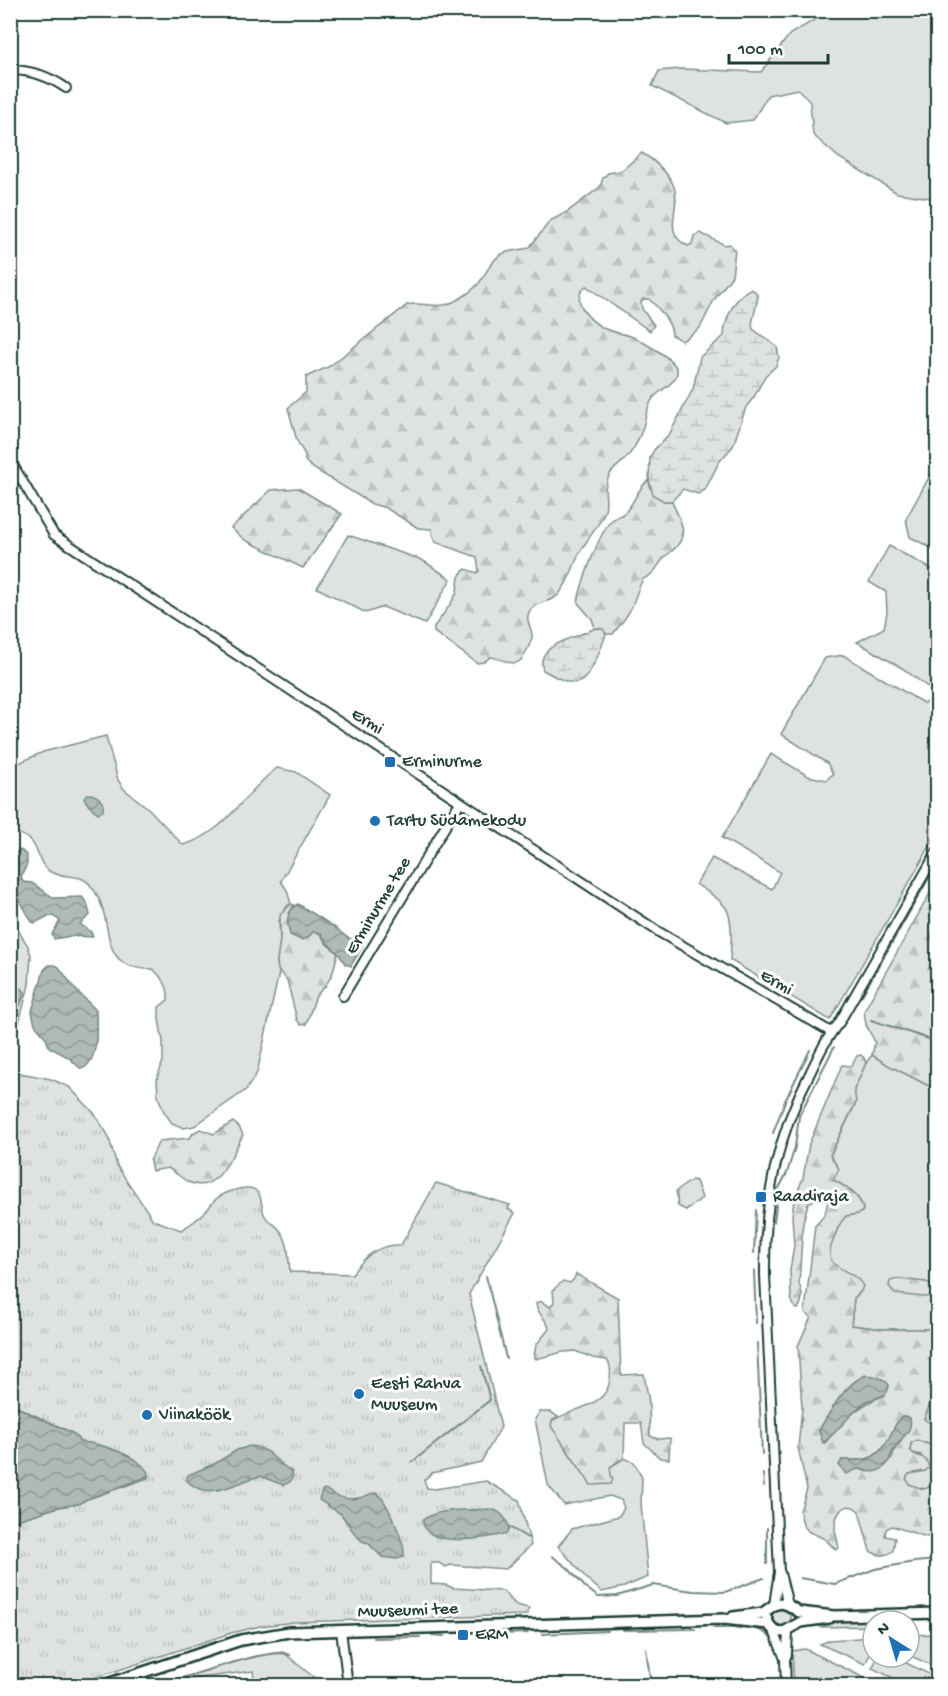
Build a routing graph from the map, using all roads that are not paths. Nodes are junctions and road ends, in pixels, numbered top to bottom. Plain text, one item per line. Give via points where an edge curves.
1 (10, 70) edge
2 (66, 88) dead end
3 (10, 460) edge
4 (460, 801) junction
5 (938, 850) edge
6 (343, 996) dead end
7 (831, 1032) junction
8 (779, 1572) junction
9 (791, 1607) junction
10 (772, 1608) junction
11 (938, 1613) edge
12 (834, 1616) junction
13 (724, 1619) junction
14 (771, 1627) junction
15 (791, 1628) junction
16 (341, 1630) junction
17 (785, 1659) junction
18 (100, 1686) edge
19 (348, 1686) edge
20 (786, 1686) edge

1 - 2 street via 30,72
3 - 4 street, Ermi via 54,536
4 - 6 street, Erminurme tee
4 - 7 street, Ermi via 658,932
5 - 7 street
7 - 8 street via 792,1111 766,1211 765,1275
8 - 9 street
8 - 10 street
9 - 10 street, Muuseumi tee via 781,1603
9 - 12 street, Muuseumi tee
9 - 15 street via 796,1618
10 - 13 street, Muuseumi tee
10 - 14 street via 767,1614
11 - 12 street, Muuseumi tee
12 - 15 street, Muuseumi tee via 804,1621
13 - 14 street, Muuseumi tee
13 - 16 street, Muuseumi tee
14 - 15 street, Muuseumi tee
14 - 17 street
15 - 17 street
16 - 18 street, Muuseumi tee via 289,1632 241,1640
16 - 19 street
17 - 20 street

